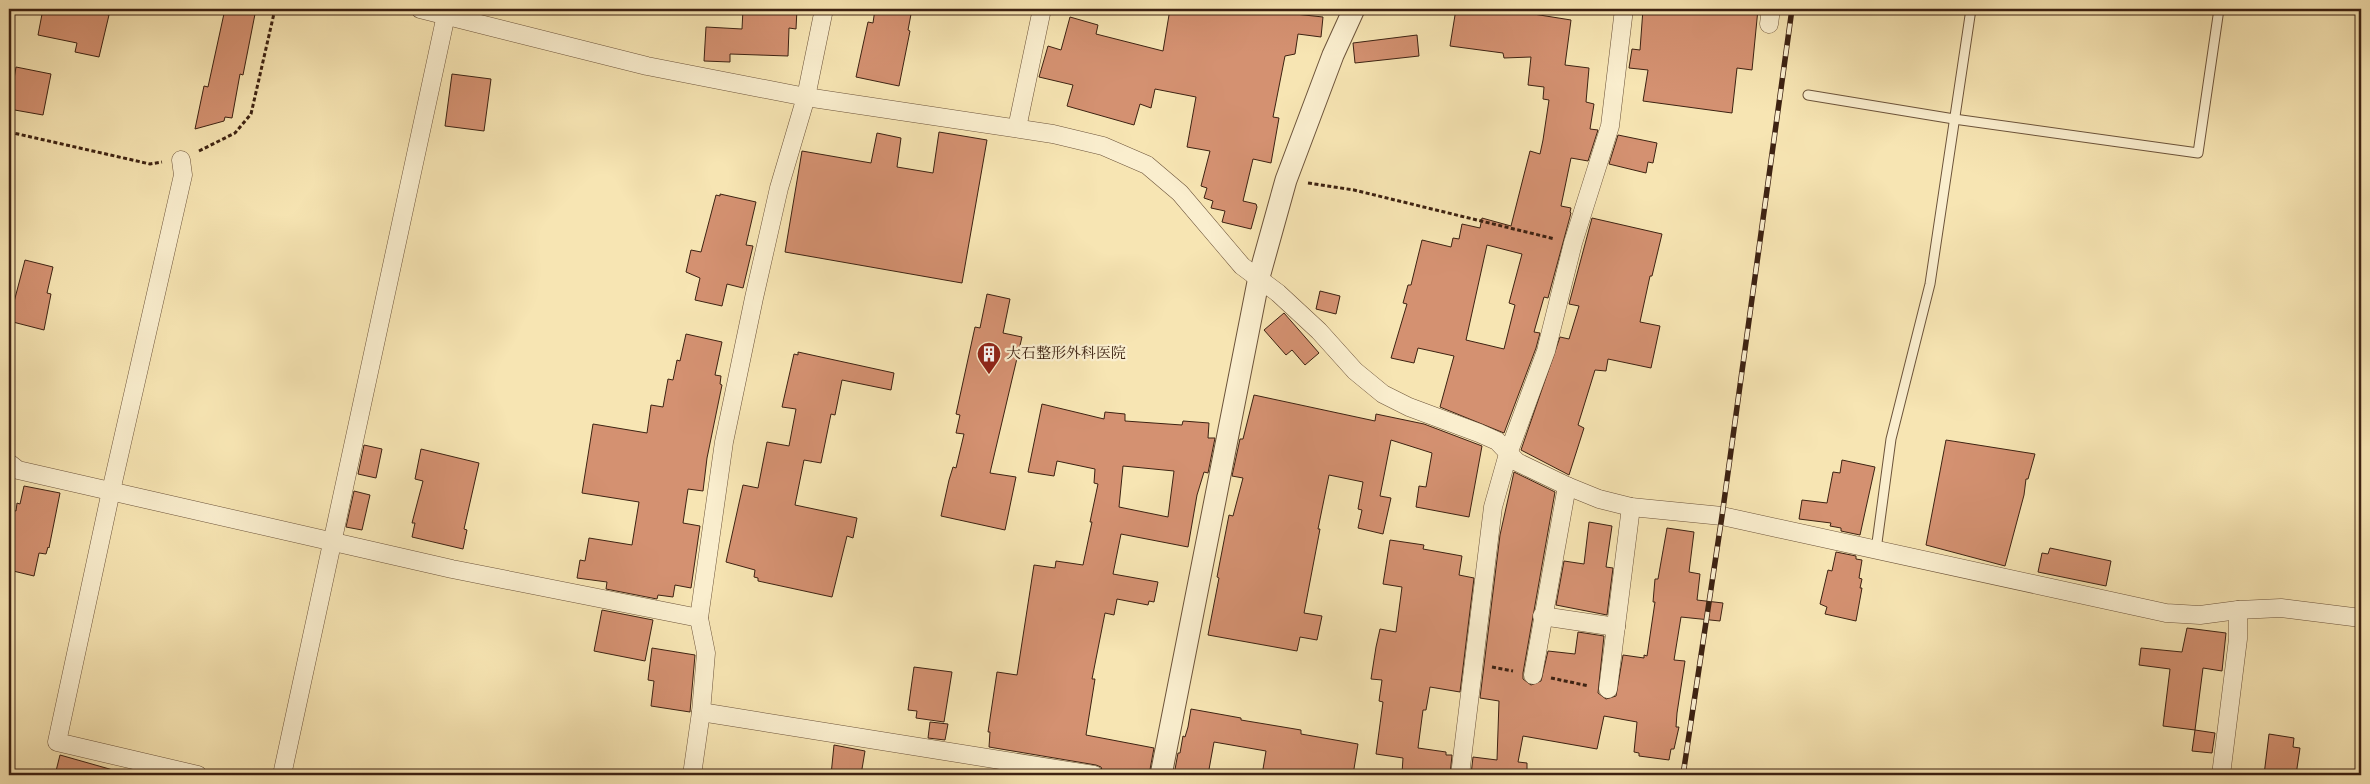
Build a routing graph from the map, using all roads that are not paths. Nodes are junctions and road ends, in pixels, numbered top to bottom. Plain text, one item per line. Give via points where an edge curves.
1 (420, 9) edge
2 (824, 9) edge
3 (1042, 9) edge
4 (1354, 9) edge
5 (1624, 9) edge
6 (1971, 9) edge
7 (2219, 9) edge
8 (446, 15) junction
9 (1808, 95) dead end
10 (806, 97) junction
11 (1954, 119) junction
12 (1017, 128) junction
13 (181, 160) road end
14 (1259, 277) junction
15 (1508, 454) junction
16 (9, 462) edge
17 (1567, 486) junction
18 (111, 491) junction
19 (1631, 507) junction
20 (331, 541) junction
21 (1876, 550) junction
22 (2238, 610) junction
23 (1542, 616) junction
24 (699, 618) junction
25 (2361, 618) edge
26 (1616, 627) junction
27 (1533, 675) dead end
28 (1608, 689) dead end
29 (701, 712) junction
30 (198, 775) edge
31 (282, 775) edge
32 (692, 775) edge
33 (1094, 775) edge
34 (1161, 775) edge
35 (1460, 775) edge
36 (2221, 775) edge

1 - 8 street
2 - 10 street
3 - 12 street
4 - 14 street via 1333,54 1286,180
5 - 15 street via 1610,126 1573,243 1546,351
6 - 11 lane
7 - 11 lane via 2198,153
8 - 10 street via 647,66
8 - 20 street
9 - 11 lane
10 - 12 street
10 - 24 street via 779,188 724,442
11 - 21 lane via 1930,284 1891,440
12 - 14 street via 1103,146 1147,165 1180,193 1242,266
13 - 18 street via 183,175
14 - 15 street via 1383,394 1479,433 1497,442
14 - 34 street
15 - 17 street via 1517,462
15 - 35 street via 1493,507
16 - 18 street via 18,470
17 - 19 street
17 - 23 street
18 - 20 street
18 - 30 street via 57,742
19 - 21 street via 1722,516
19 - 26 street
20 - 24 street via 452,569
20 - 31 street
21 - 22 street via 2166,613 2200,615
22 - 25 street via 2281,608
22 - 36 street via 2238,639
23 - 26 street
23 - 27 street
24 - 29 street via 706,653
26 - 28 street
29 - 32 street
29 - 33 street

